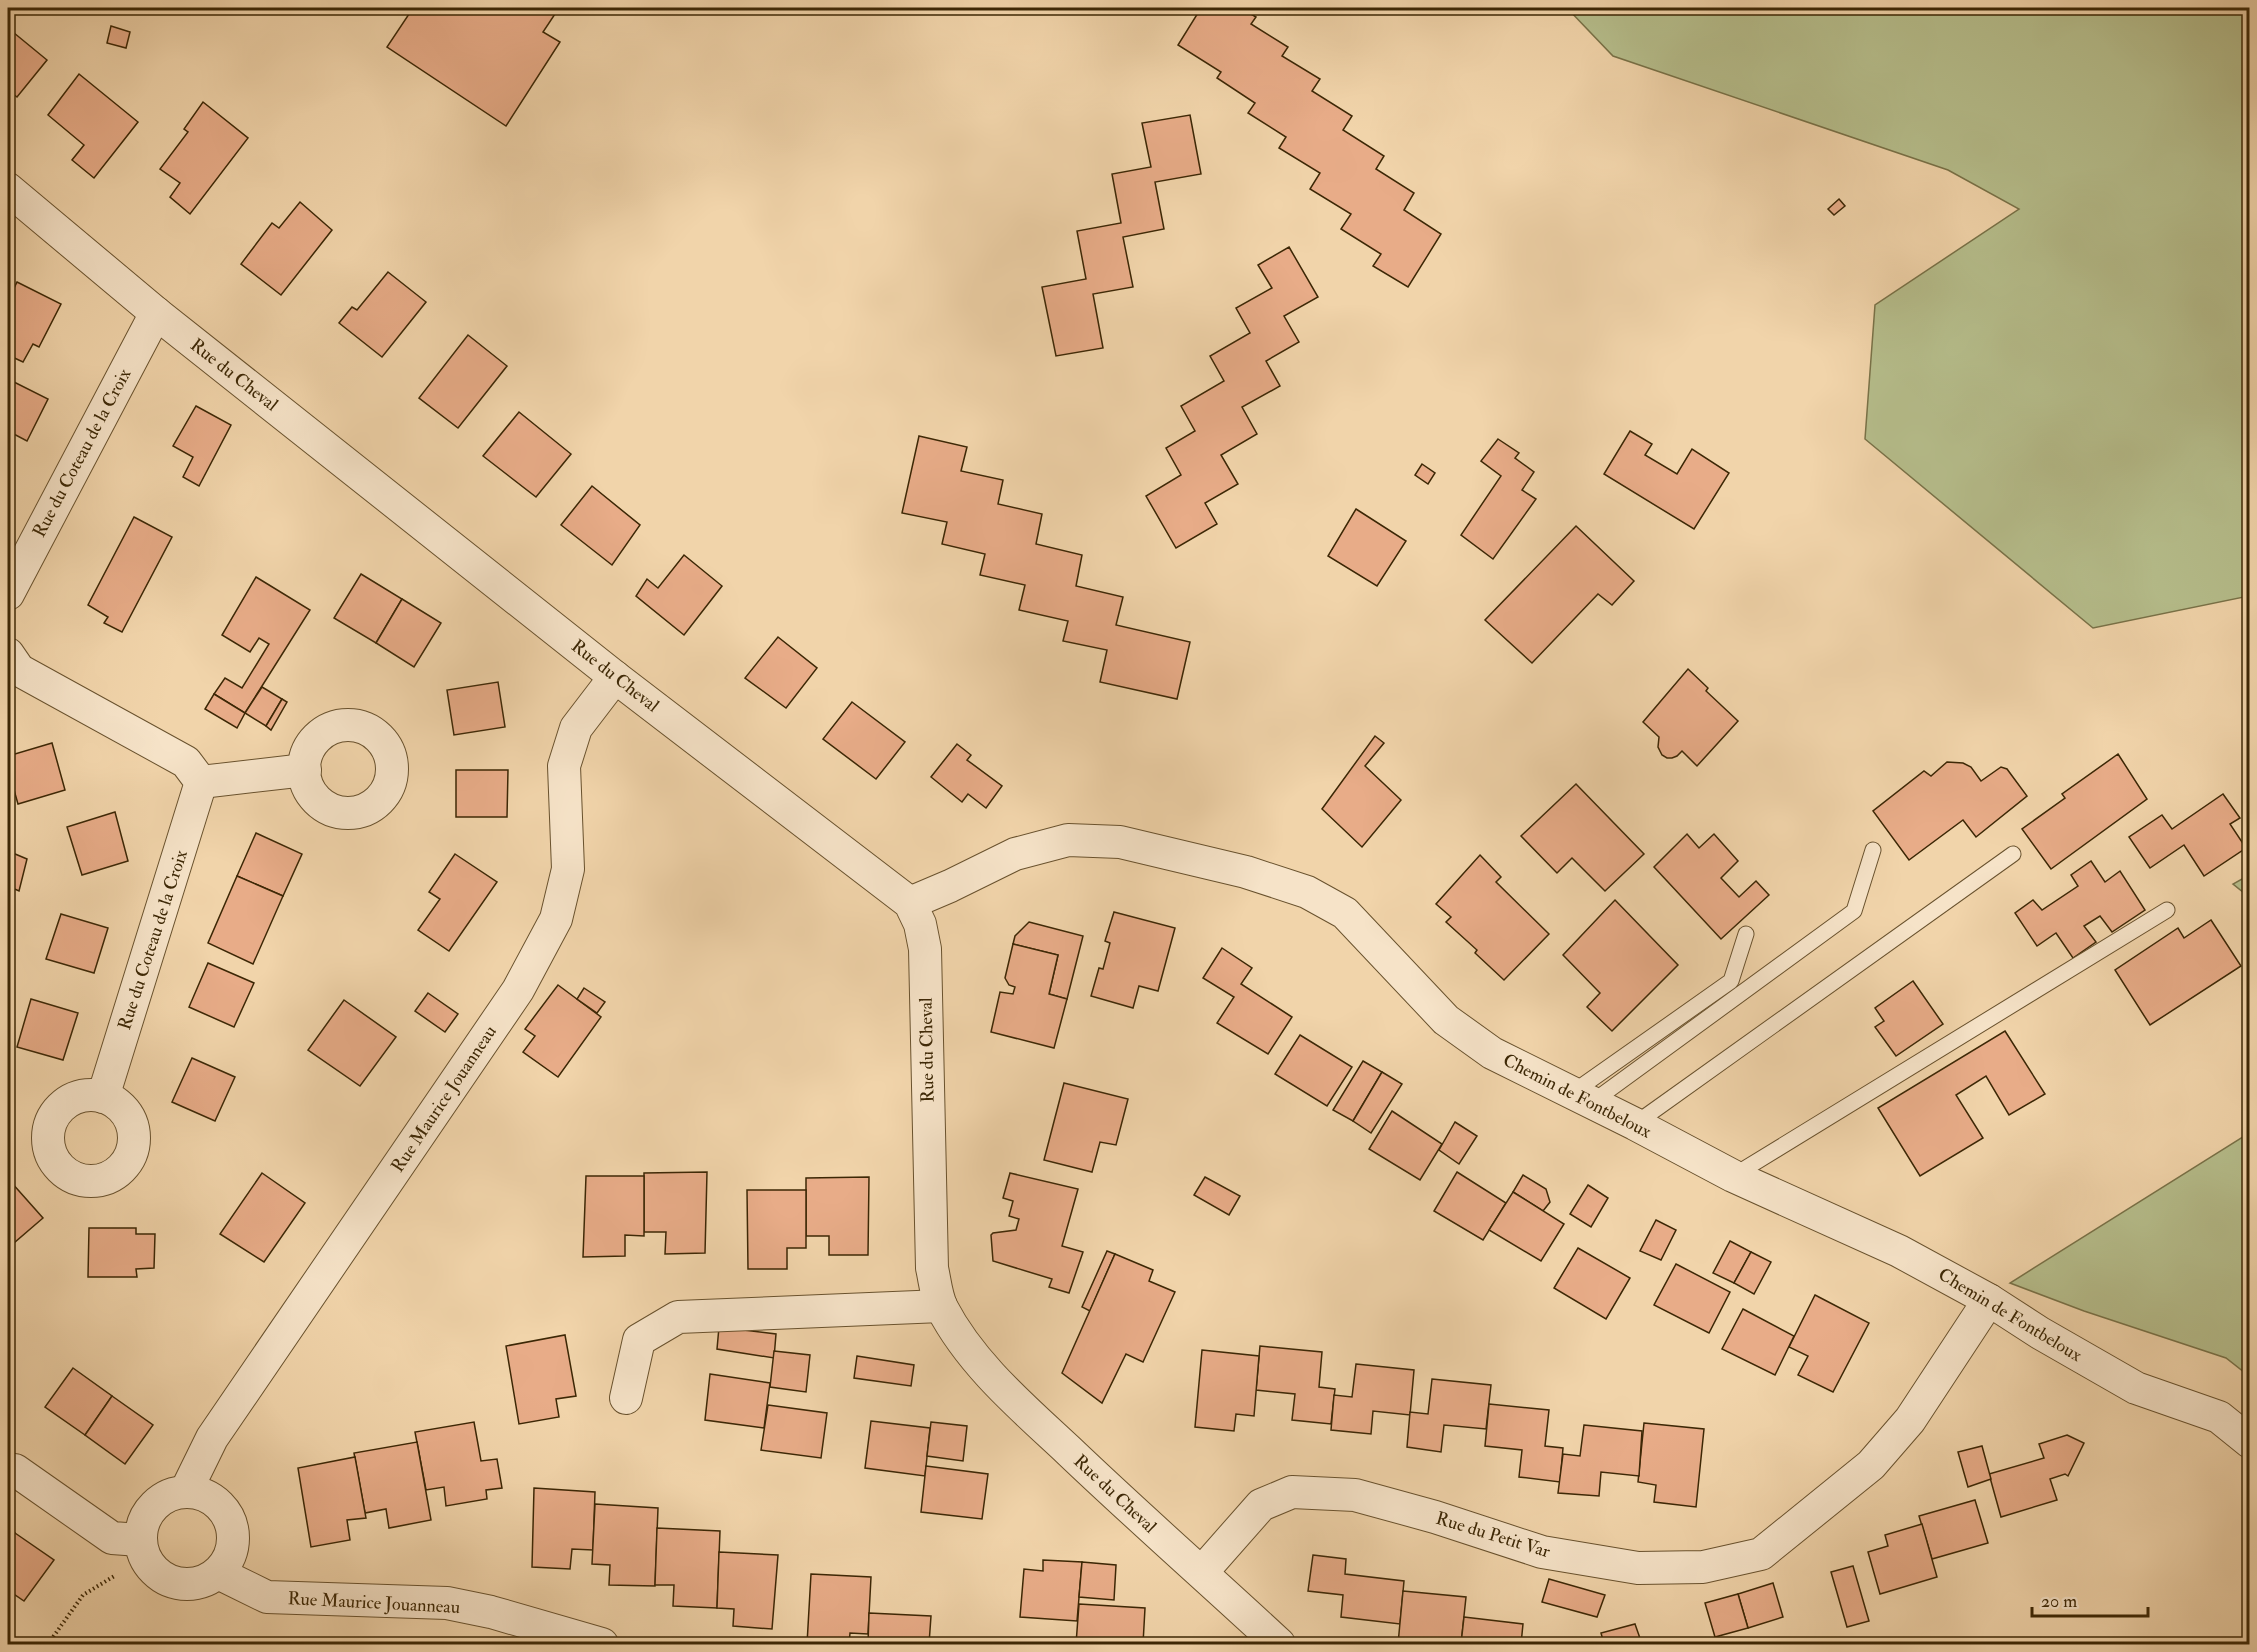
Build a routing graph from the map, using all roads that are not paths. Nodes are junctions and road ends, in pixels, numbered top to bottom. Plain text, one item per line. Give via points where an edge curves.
1 (8, 189) edge
2 (156, 313) junction
3 (8, 594) edge
4 (8, 654) edge
5 (615, 677) junction
6 (305, 770) dead end
7 (201, 782) junction
8 (1873, 850) dead end
9 (2013, 854) dead end
10 (910, 903) junction
11 (2167, 910) dead end
12 (1746, 934) dead end
13 (104, 1097) dead end
14 (1581, 1098) junction
15 (1635, 1124) junction
16 (1733, 1176) junction
17 (1989, 1300) junction
18 (941, 1306) junction
19 (626, 1398) dead end
20 (2250, 1442) edge
21 (15, 1470) dead end
22 (186, 1491) junction
23 (142, 1549) junction
24 (1202, 1572) junction
25 (218, 1573) junction
26 (601, 1644) edge
27 (1279, 1644) edge

1 - 2 street, Rue du Cheval
2 - 3 street, Rue du Coteau de la Croix
2 - 5 street, Rue du Cheval
4 - 7 street via 19,670 186,762
5 - 10 street, Rue du Cheval
5 - 22 street, Rue Maurice Jouanneau via 576,728 564,766 568,869 556,919 518,990 212,1438
6 - 7 street
7 - 13 street, Rue du Coteau de la Croix
8 - 14 lane via 1854,911
9 - 15 lane
10 - 14 street, Chemin de Fontbeloux via 1015,854 1068,840 1120,842 1246,872 1307,892 1345,913 1446,1020 1492,1053
10 - 18 street, Rue du Cheval via 925,949 932,1268
11 - 16 lane
12 - 14 lane via 1731,981
14 - 15 street, Chemin de Fontbeloux
15 - 16 street, Chemin de Fontbeloux
16 - 17 street, Chemin de Fontbeloux via 1899,1251
17 - 20 street, Chemin de Fontbeloux via 2136,1388 2219,1417
17 - 24 street, Rue du Petit Var via 1910,1420 1871,1465 1761,1554 1703,1567 1638,1568 1542,1552 1355,1495 1292,1492 1261,1505
18 - 19 street via 678,1317 639,1340
18 - 24 street, Rue du Cheval via 970,1352 1014,1399
21 - 23 street via 112,1538
22 - 23 street via 171,1494 153,1506 142,1525
22 - 25 street via 216,1502 233,1529 228,1561
23 - 25 street via 153,1570 177,1584 192,1585
24 - 27 street, Rue du Cheval
25 - 26 street, Rue Maurice Jouanneau via 267,1597 447,1603

